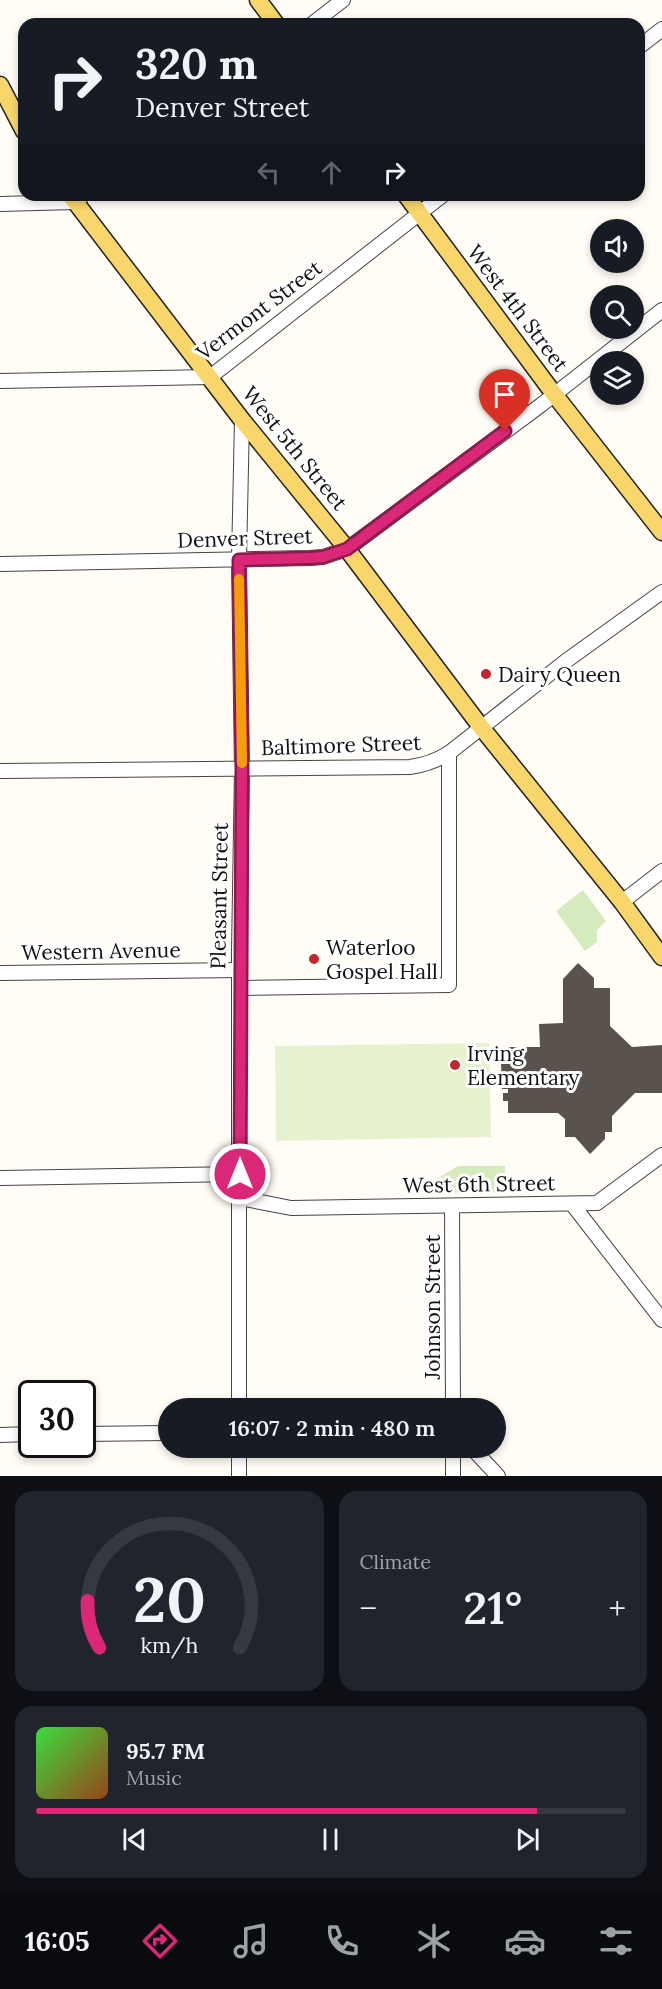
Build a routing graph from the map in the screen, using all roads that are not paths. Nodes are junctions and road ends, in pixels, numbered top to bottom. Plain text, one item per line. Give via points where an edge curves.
1 (258, 0) edge
2 (343, 0) edge
3 (272, 18) edge
4 (320, 18) edge
5 (662, 29) edge
6 (645, 42) edge
7 (0, 85) edge
8 (18, 120) edge
9 (33, 201) edge
10 (79, 201) edge
11 (410, 201) edge
12 (435, 201) edge
13 (0, 204) edge
14 (419, 213) junction
15 (662, 310) edge
16 (210, 377) junction
17 (0, 381) edge
18 (554, 394) junction
19 (243, 420) junction
20 (662, 532) edge
21 (347, 549) junction
22 (239, 560) junction
23 (0, 564) edge
24 (662, 592) edge
25 (481, 726) junction
26 (449, 753) junction
27 (242, 769) junction
28 (0, 771) edge
29 (662, 871) edge
30 (622, 902) junction
31 (662, 957) edge
32 (240, 970) junction
33 (0, 973) edge
34 (240, 988) junction
35 (662, 1155) edge
36 (240, 1174) junction
37 (0, 1178) edge
38 (240, 1198) junction
39 (572, 1204) junction
40 (452, 1206) junction
41 (662, 1320) edge
42 (240, 1398) edge
43 (453, 1398) edge
44 (158, 1432) edge
45 (18, 1434) edge
46 (96, 1434) edge
47 (0, 1435) edge
48 (240, 1458) edge
49 (453, 1458) edge
50 (481, 1458) edge
51 (239, 1476) edge
52 (453, 1476) edge
53 (498, 1476) edge

1 - 3 main road
2 - 4 street
5 - 6 street
7 - 8 main road
9 - 13 street
10 - 16 main road, West 5th Street
11 - 14 main road, West 4th Street
12 - 14 street, Vermont Street
14 - 16 street, Vermont Street
14 - 18 main road, West 4th Street
15 - 18 street, Denver Street
16 - 17 street, Vermont Street
16 - 19 main road, West 5th Street
18 - 20 main road, West 4th Street
18 - 21 street, Denver Street
19 - 21 main road, West 5th Street
19 - 22 street, Pleasant Street
21 - 22 street, Denver Street via 323,557
21 - 25 main road, West 5th Street
22 - 23 street, Denver Street
22 - 27 street, Pleasant Street
24 - 25 street, Baltimore Street
25 - 26 street, Baltimore Street
25 - 30 main road, West 5th Street
26 - 27 street, Baltimore Street via 435,762 410,767
26 - 34 street via 449,985
27 - 28 street, Baltimore Street
27 - 32 street, Pleasant Street
29 - 30 street
30 - 31 main road, West 5th Street
32 - 33 street, Western Avenue
32 - 34 street, Pleasant Street
34 - 36 street, Pleasant Street
35 - 39 street via 597,1203
36 - 37 street
36 - 38 street, Pleasant Street
38 - 40 street, West 6th Street via 291,1208
38 - 42 street, Pleasant Street
39 - 40 street, West 6th Street
39 - 41 street, West 6th Street
40 - 43 street, Johnson Street
44 - 46 street
45 - 47 street
48 - 51 street
49 - 52 street
50 - 53 street

